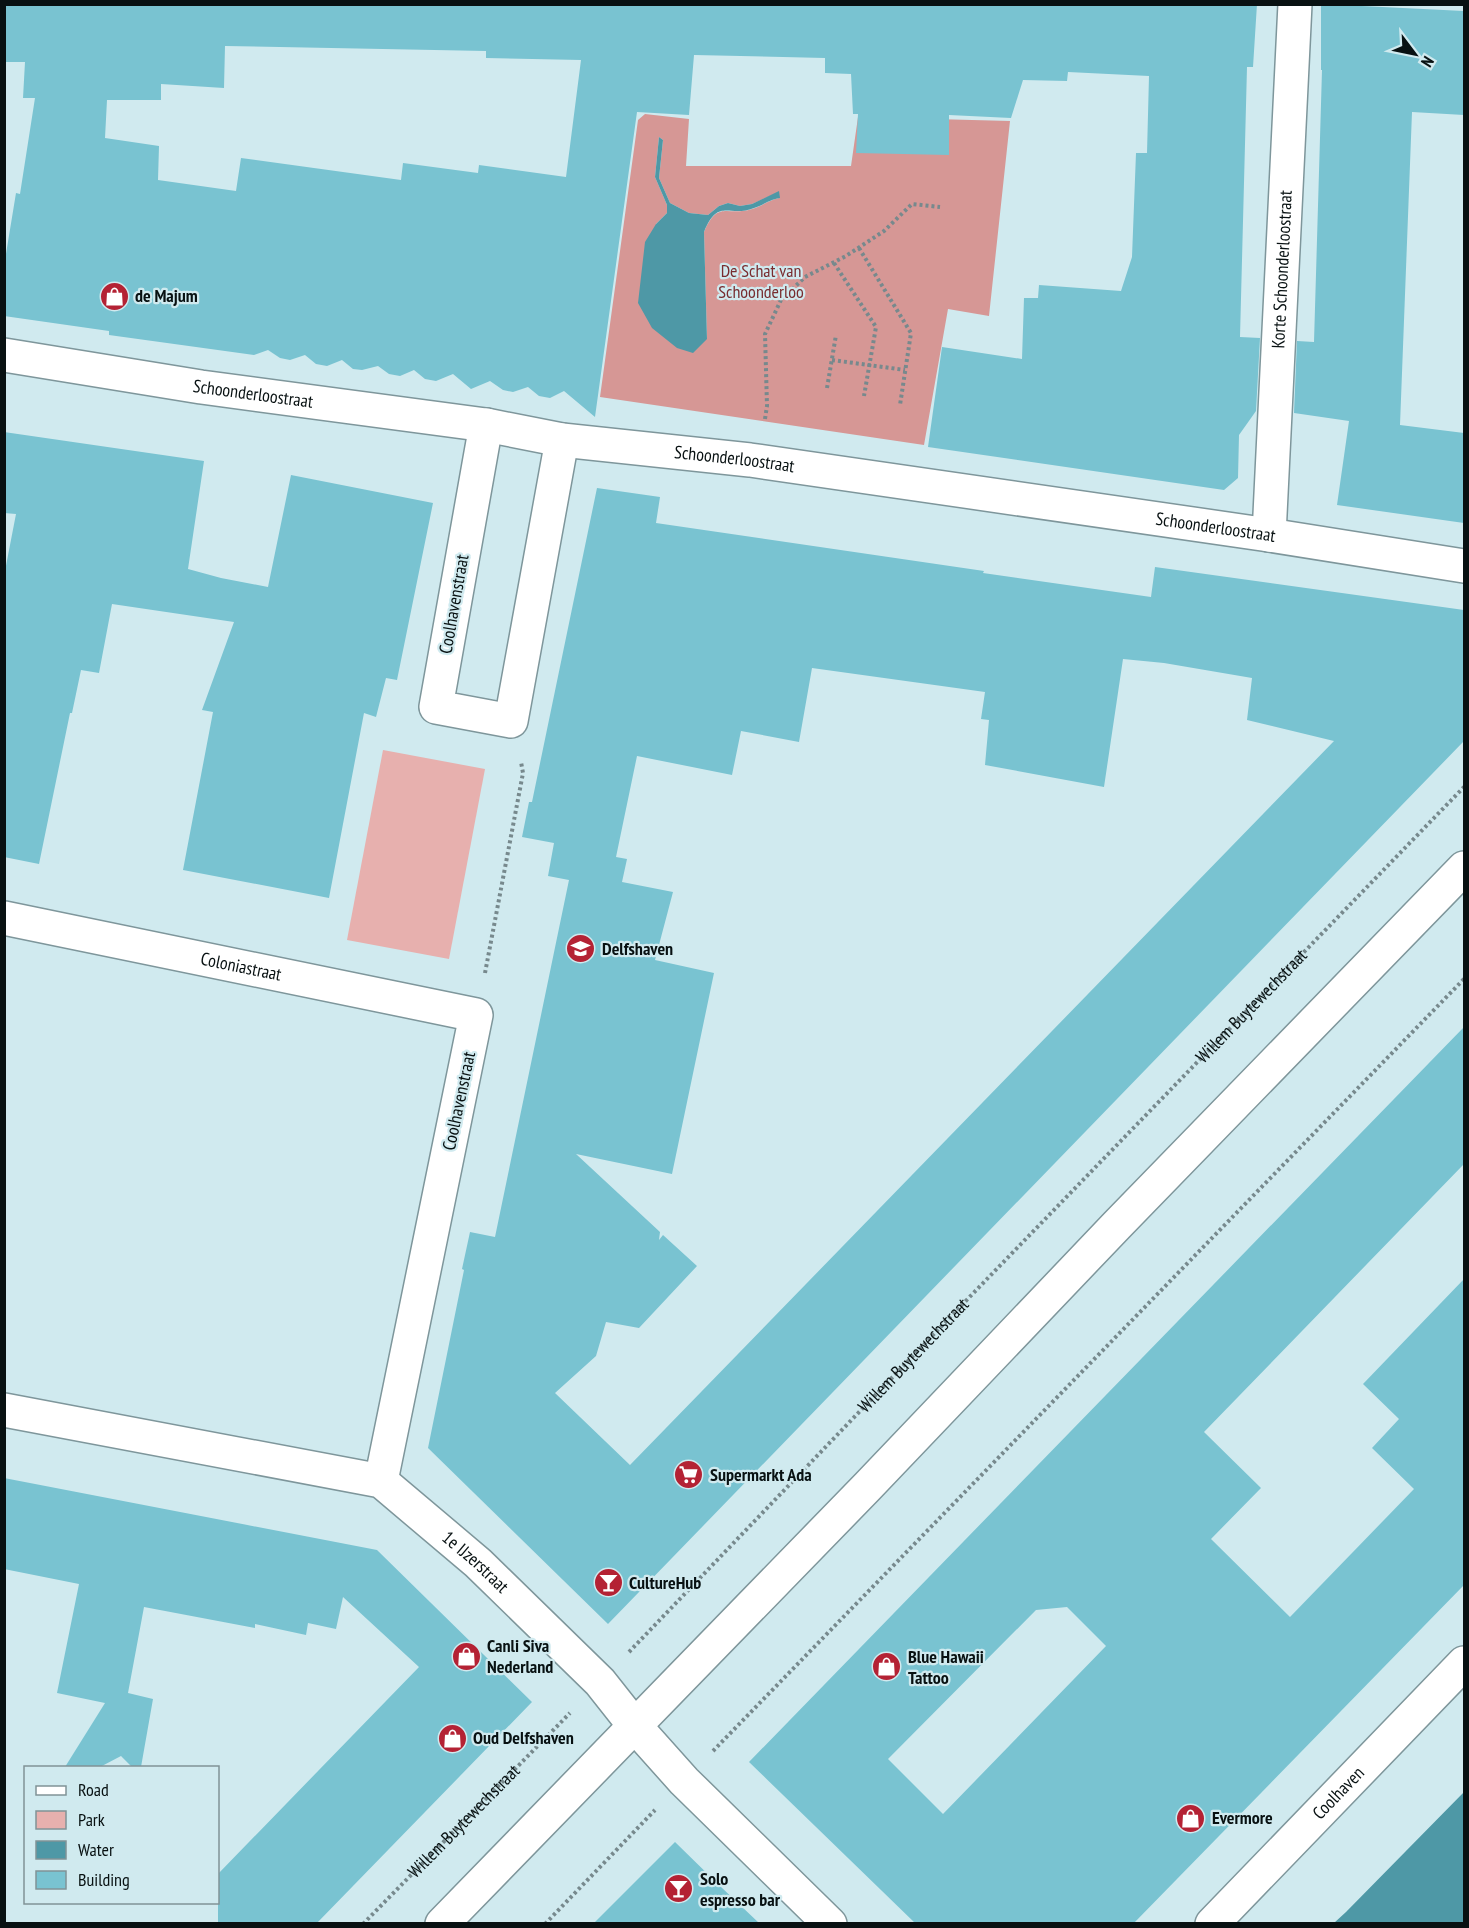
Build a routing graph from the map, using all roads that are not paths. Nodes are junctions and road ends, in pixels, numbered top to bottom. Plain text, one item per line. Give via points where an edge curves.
1 (1295, 4) edge
2 (4, 355) edge
3 (486, 425) junction
4 (562, 440) junction
5 (1269, 535) junction
6 (1464, 566) edge
7 (1464, 868) edge
8 (4, 918) edge
9 (476, 1014) joint
10 (4, 1410) edge
11 (381, 1481) junction
12 (1464, 1663) edge
13 (634, 1725) junction
14 (442, 1923) edge
15 (830, 1923) edge
16 (1212, 1923) edge

1 - 5 street, Korte Schoonderloostraat
2 - 3 street, Schoonderloostraat via 201,387
3 - 4 street, Schoonderloostraat
3 - 4 street, Coolhavenstraat via 436,707 511,721
4 - 5 street, Schoonderloostraat via 757,462
5 - 6 street, Schoonderloostraat
7 - 13 street
8 - 9 street, Coloniastraat
9 - 11 street, Coolhavenstraat
10 - 11 street, 1e IJzerstraat
11 - 13 street, 1e IJzerstraat via 478,1563 600,1682
12 - 16 street, Coolhaven
13 - 14 street
13 - 15 street, 1e IJzerstraat via 684,1781

